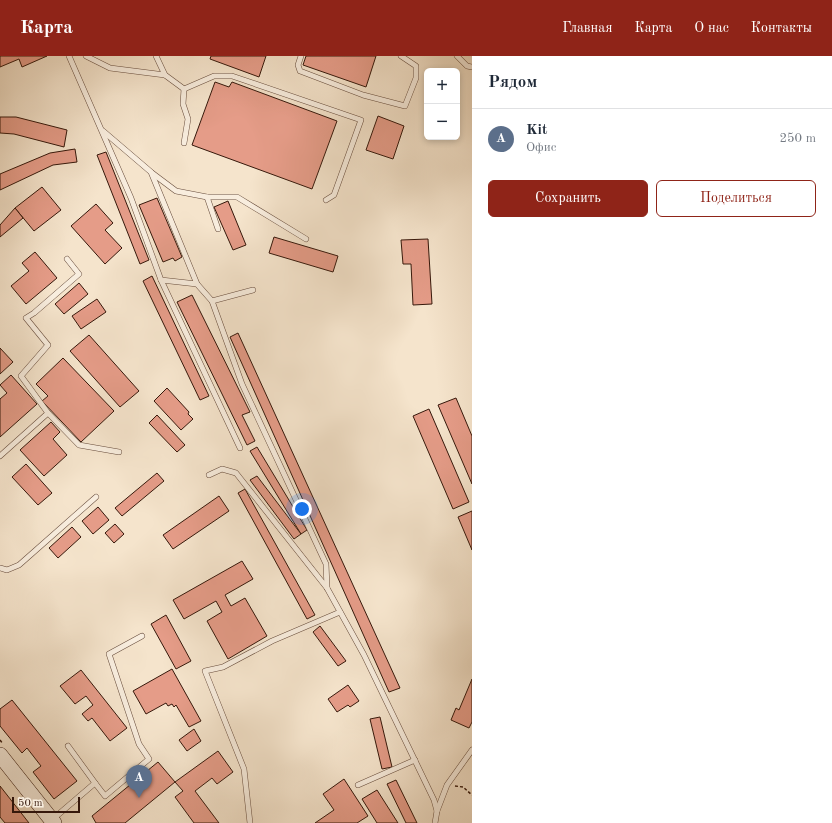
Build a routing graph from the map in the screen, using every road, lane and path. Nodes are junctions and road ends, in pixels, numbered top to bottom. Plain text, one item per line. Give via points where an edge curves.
1 (69, 56) edge
2 (86, 56) edge
3 (156, 56) edge
4 (301, 56) edge
5 (401, 56) edge
6 (457, 56) edge
7 (472, 67) edge
8 (165, 75) junction
9 (184, 89) junction
10 (101, 129) junction
11 (184, 143) dead end
12 (151, 172) junction
13 (207, 197) junction
14 (326, 200) dead end
15 (218, 229) dead end
16 (306, 238) dead end
17 (66, 259) dead end
18 (161, 280) junction
19 (197, 284) junction
20 (253, 290) dead end
21 (212, 301) junction
22 (48, 413) junction
23 (240, 448) dead end
24 (119, 452) dead end
25 (0, 456) edge
26 (209, 475) dead end
27 (96, 497) dead end
28 (0, 568) edge
29 (327, 588) junction
30 (340, 612) junction
31 (142, 636) dead end
32 (68, 746) dead end
33 (472, 750) edge
34 (0, 755) edge
35 (415, 760) junction
36 (95, 783) junction
37 (358, 784) dead end
38 (447, 785) junction
39 (472, 795) edge
40 (437, 811) junction
41 (53, 821) edge
42 (250, 823) edge
43 (435, 823) edge

1 - 10 lane
2 - 8 lane via 110,68
3 - 8 lane
4 - 5 lane via 298,65 300,71 363,95 404,106 416,78 416,66
6 - 7 lane via 467,66
8 - 9 lane
9 - 11 lane via 183,104 188,119
9 - 14 lane via 214,76 232,76 361,120 334,195
10 - 12 lane
10 - 18 lane via 131,198
12 - 13 lane via 176,191
12 - 19 lane
13 - 15 lane
13 - 16 lane via 237,197
17 - 22 lane via 79,274 26,318 48,345 21,376
18 - 19 lane
18 - 23 lane
19 - 21 lane
20 - 21 lane
21 - 29 lane via 242,384 326,564
22 - 24 lane via 79,445
22 - 25 lane
26 - 29 lane via 222,469 236,473
27 - 28 lane via 19,565 7,570
29 - 30 lane
30 - 35 lane
30 - 42 lane via 272,641 223,667 205,671 244,770
31 - 36 lane via 109,654 139,744 149,759 105,796
32 - 36 lane
33 - 38 lane
34 - 41 main road
35 - 37 lane
35 - 40 lane
36 - 41 lane
38 - 39 path via 463,787
38 - 40 lane
40 - 43 lane

